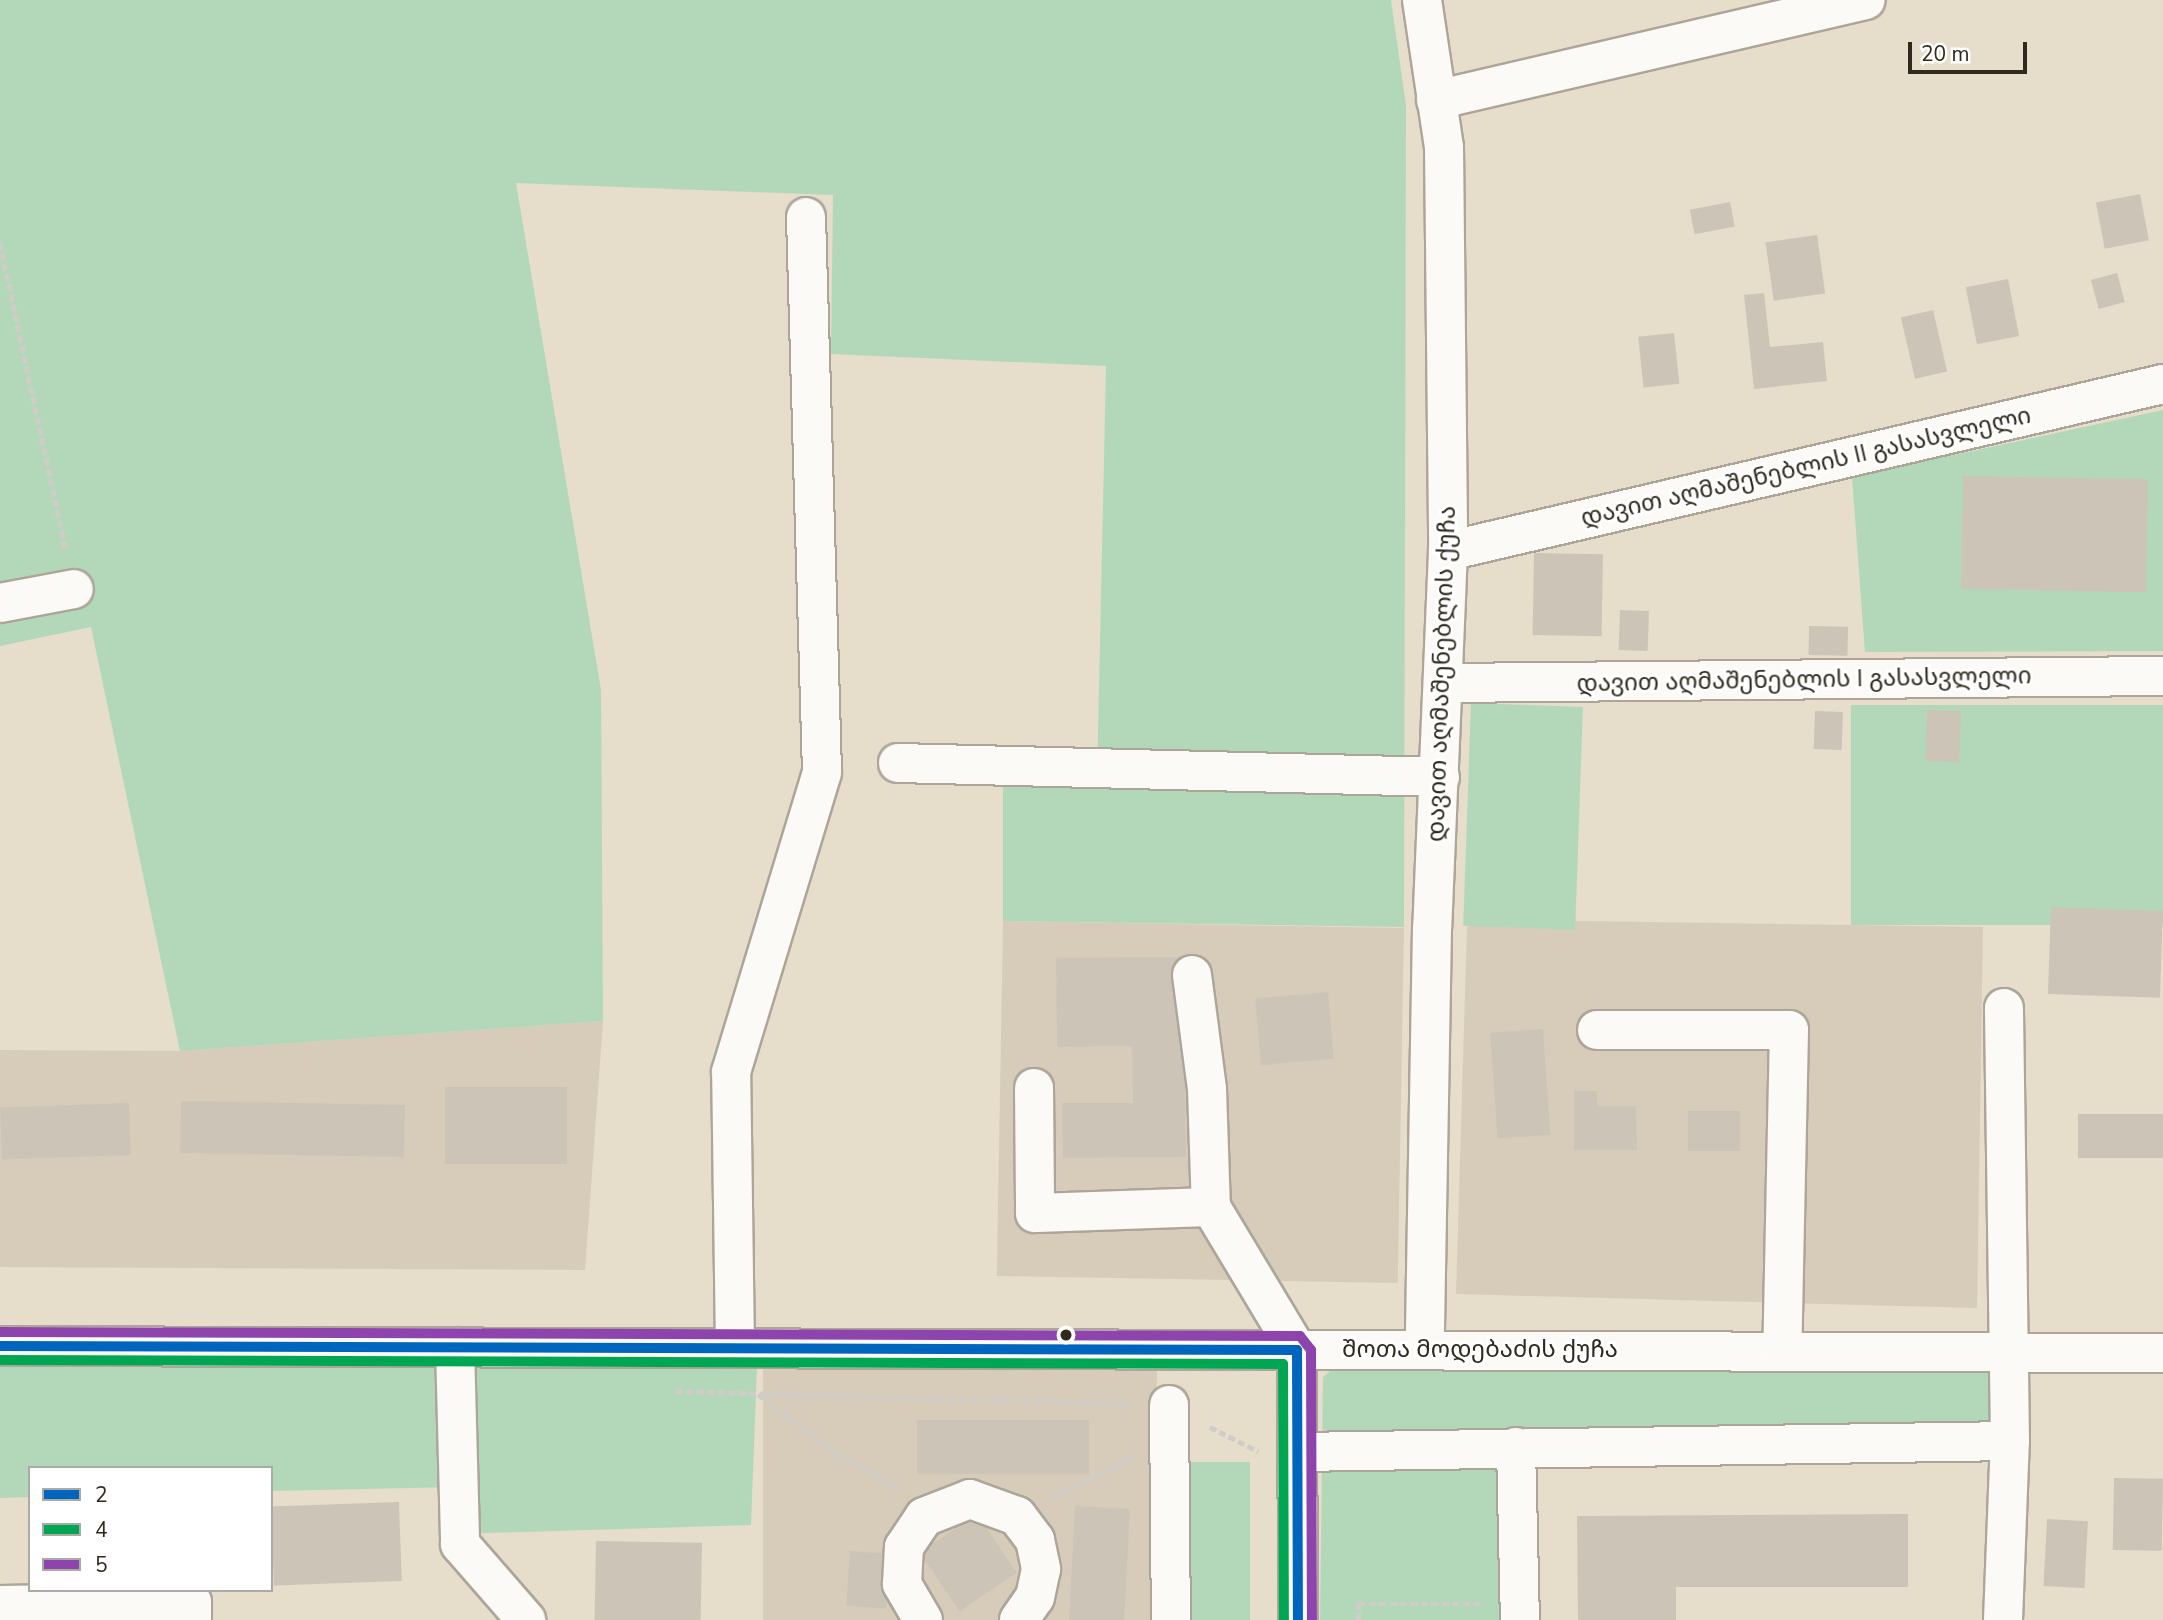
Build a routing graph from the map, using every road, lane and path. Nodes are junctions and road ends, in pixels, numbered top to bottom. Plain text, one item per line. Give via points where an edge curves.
1 (1422, 0) edge
2 (1864, 0) edge
3 (1436, 100) junction
4 (806, 217) dead end
5 (0, 243) edge
6 (2163, 384) edge
7 (1448, 551) junction
8 (74, 589) joint
9 (0, 603) edge
10 (2163, 676) edge
11 (1445, 683) junction
12 (898, 763) dead end
13 (1440, 777) junction
14 (1192, 975) dead end
15 (2004, 1008) dead end
16 (1597, 1030) dead end
17 (1034, 1088) dead end
18 (1211, 1207) junction
19 (0, 1346) edge
20 (455, 1347) junction
21 (748, 1348) junction
22 (1297, 1350) junction
23 (1425, 1350) junction
24 (1783, 1351) junction
25 (2010, 1352) junction
26 (2163, 1353) edge
27 (662, 1391) dead end
28 (758, 1393) junction
29 (1170, 1421) junction
30 (2010, 1440) junction
31 (1516, 1447) junction
32 (1297, 1452) junction
33 (1017, 1516) junction
34 (924, 1517) junction
35 (0, 1605) edge
36 (1520, 1612) edge
37 (905, 1614) edge
38 (192, 1620) edge
39 (525, 1620) edge
40 (1019, 1620) edge
41 (1171, 1620) edge
42 (1298, 1620) edge
43 (1358, 1620) edge
44 (2003, 1620) edge

1 - 3 street, დავით აღმაშენებლის ქუჩა
2 - 3 street
3 - 7 street, დავით აღმაშენებლის ქუჩა via 1444,147
4 - 21 street via 822,772 731,1072
5 - 8 path
6 - 7 street, დავით აღმაშენებლის II გასასვლელი
7 - 11 street, დავით აღმაშენებლის ქუჩა
8 - 9 street
10 - 11 street, დავით აღმაშენებლის I გასასვლელი
11 - 13 street, დავით აღმაშენებლის ქუჩა
12 - 13 street
13 - 23 street, დავით აღმაშენებლის ქუჩა
14 - 18 street via 1207,1089
15 - 25 street
16 - 24 street via 1789,1030
17 - 18 street via 1035,1213
18 - 22 street
19 - 20 street, შოთა მოდებაძის ქუჩა
20 - 21 street, შოთა მოდებაძის ქუჩა
20 - 39 street via 460,1544
21 - 22 street, შოთა მოდებაძის ქუჩა
21 - 28 path
22 - 23 street, შოთა მოდებაძის ქუჩა
22 - 32 street
23 - 24 street, შოთა მოდებაძის ქუჩა
24 - 25 street, შოთა მოდებაძის ქუჩა
25 - 26 street, შოთა მოდებაძის ქუჩა
25 - 30 street
27 - 28 path
28 - 29 path
28 - 34 path via 836,1454 906,1492
29 - 32 path via 1254,1451
29 - 33 path
29 - 41 street
30 - 31 street
30 - 44 street
31 - 32 street
31 - 36 street
32 - 42 street
33 - 34 street via 970,1499
33 - 40 street via 1035,1540 1041,1569 1035,1597
34 - 37 street via 901,1566
35 - 38 street via 192,1602
36 - 43 path via 1358,1604

